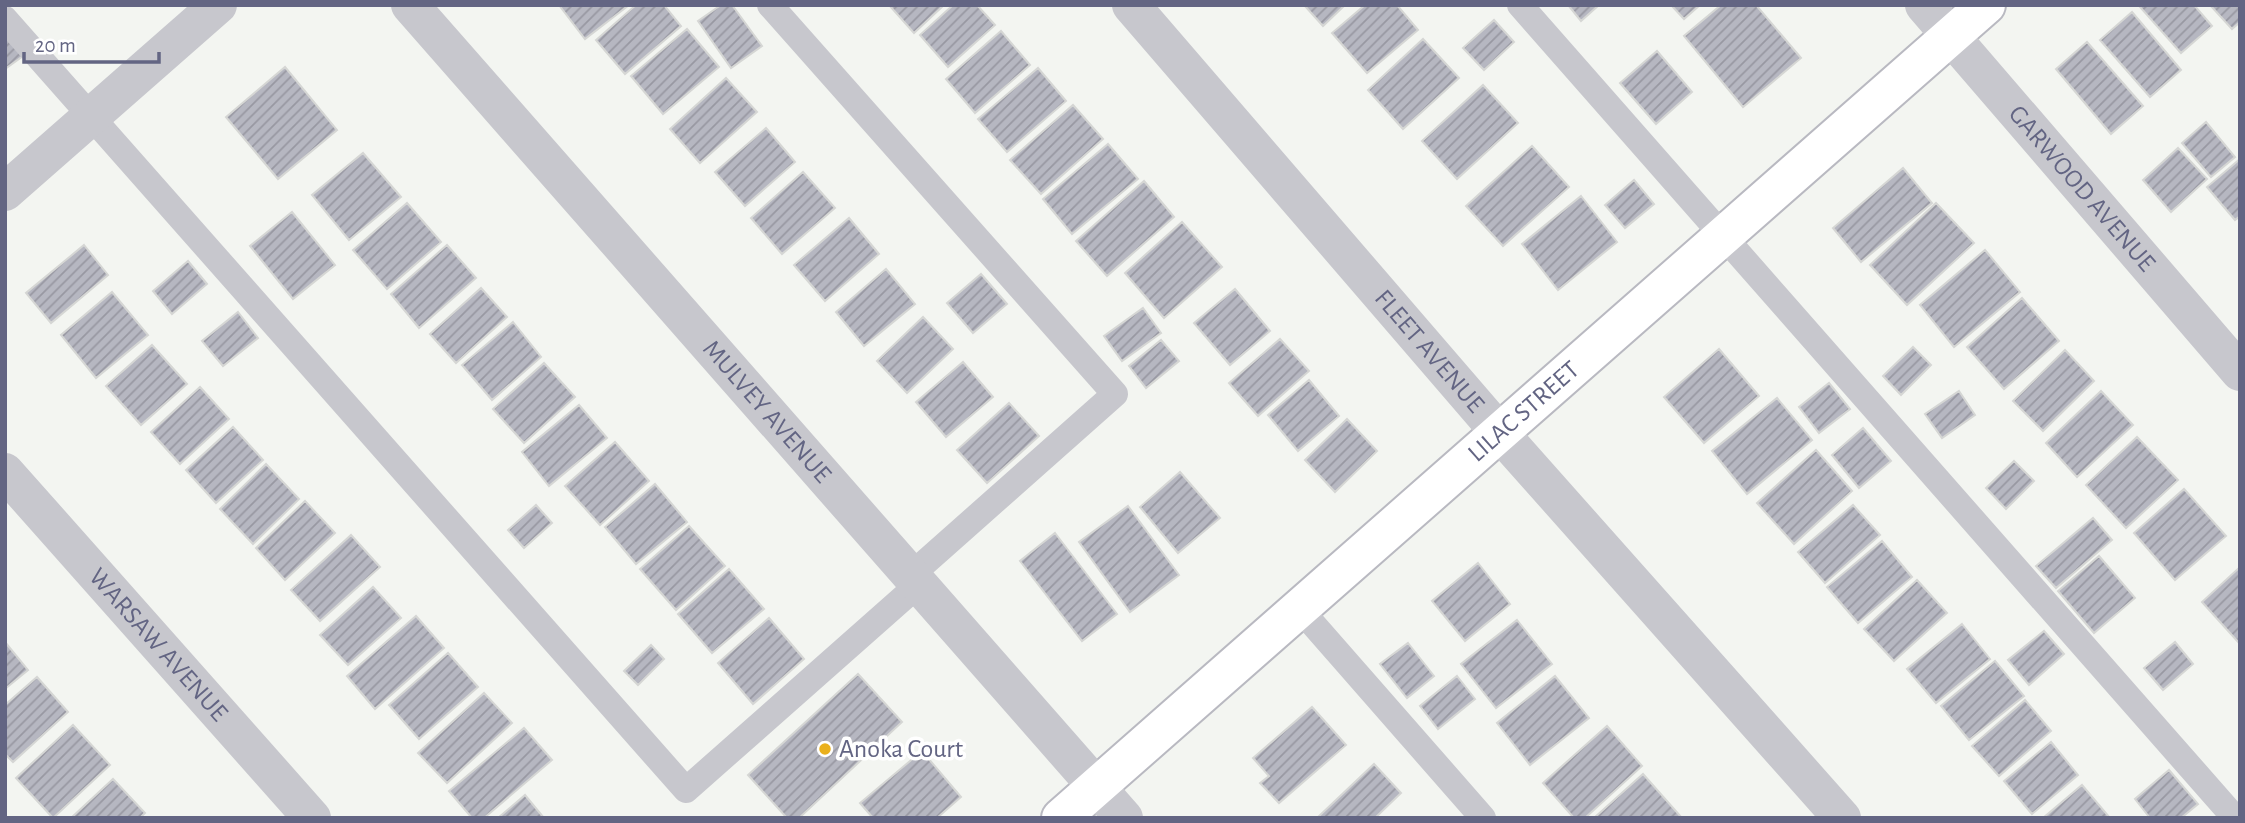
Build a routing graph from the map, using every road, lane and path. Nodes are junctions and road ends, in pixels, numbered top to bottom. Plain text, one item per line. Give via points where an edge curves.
1 (218, 5) edge
2 (410, 5) edge
3 (770, 5) edge
4 (1131, 5) edge
5 (1520, 5) edge
6 (1924, 5) edge
7 (1986, 5) edge
8 (5, 19) edge
9 (1951, 35) junction
10 (90, 117) junction
11 (5, 192) edge
12 (1723, 236) junction
13 (2240, 372) edge
14 (1499, 432) junction
15 (5, 472) edge
16 (915, 579) junction
17 (1299, 608) junction
18 (1097, 787) junction
19 (312, 818) edge
20 (1061, 818) edge
21 (1124, 818) edge
22 (1483, 818) edge
23 (1843, 818) edge
24 (2235, 818) edge

1 - 10 street
2 - 16 street, MULVEY AVENUE
3 - 16 lane via 1115,394
4 - 14 street, FLEET AVENUE
5 - 12 lane
6 - 9 street, GARWOOD AVENUE
7 - 9 street, LILAC STREET
8 - 10 lane
9 - 12 street, LILAC STREET
9 - 13 street, GARWOOD AVENUE
10 - 11 street
10 - 16 lane via 686,790
12 - 14 street, LILAC STREET
12 - 24 lane
14 - 17 street, LILAC STREET
14 - 23 street, FLEET AVENUE
15 - 19 street, WARSAW AVENUE
16 - 18 street, MULVEY AVENUE
17 - 18 street, LILAC STREET
17 - 22 lane
18 - 20 street, LILAC STREET
18 - 21 street, MULVEY AVENUE

